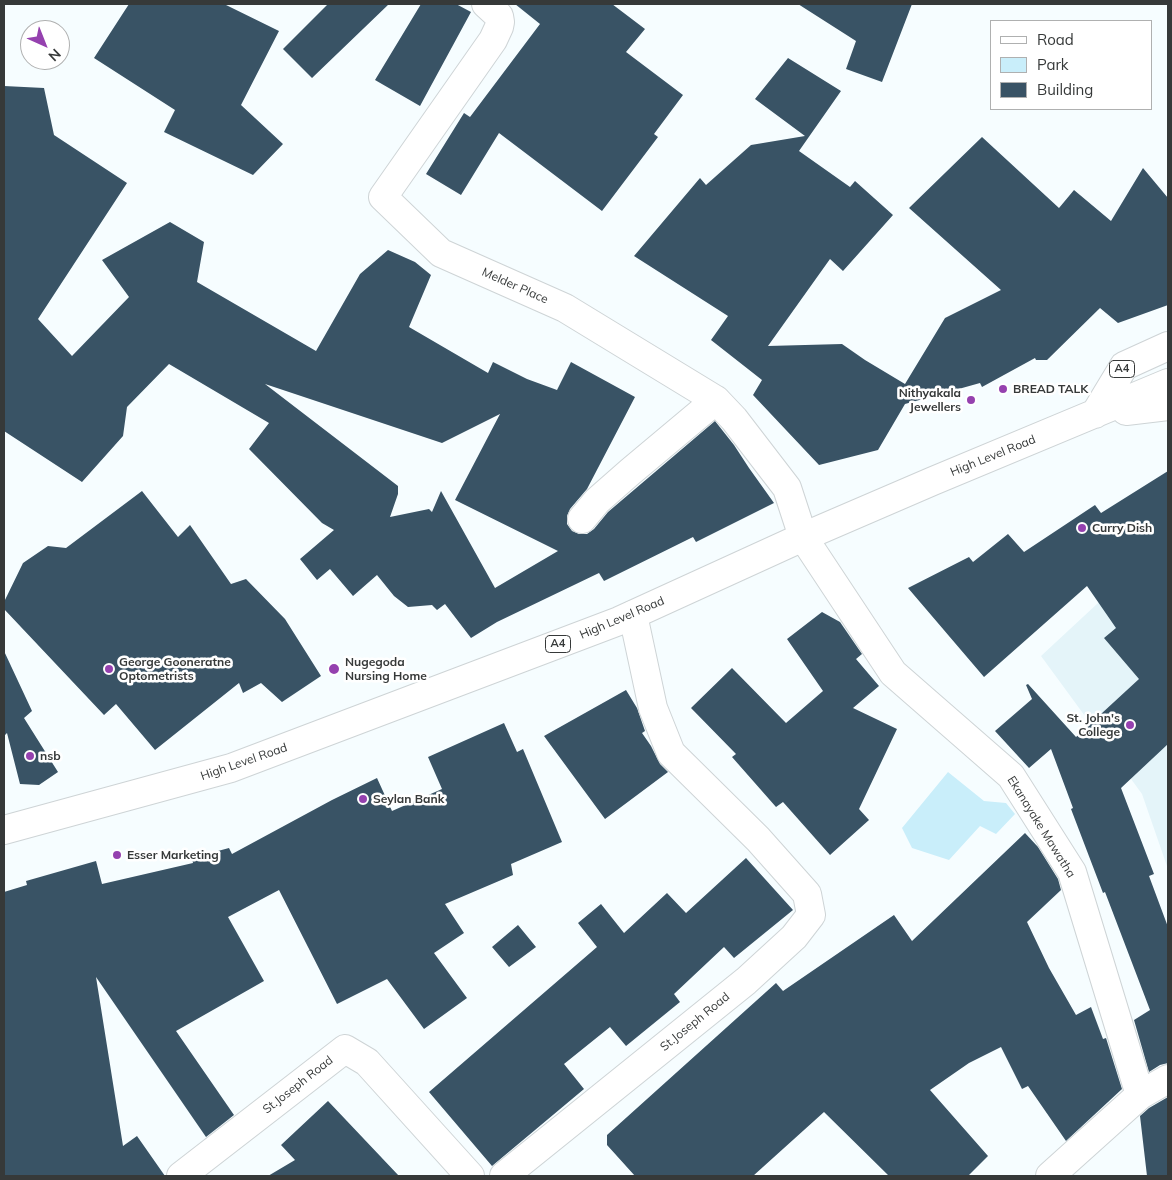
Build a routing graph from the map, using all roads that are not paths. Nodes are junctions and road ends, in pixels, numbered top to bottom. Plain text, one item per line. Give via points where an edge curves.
1 (486, 4) edge
2 (1168, 346) edge
3 (1168, 383) edge
4 (716, 400) junction
5 (1168, 406) edge
6 (1095, 414) junction
7 (582, 519) dead end
8 (803, 537) junction
9 (632, 615) junction
10 (4, 830) edge
11 (1168, 1079) edge
12 (1140, 1096) junction
13 (182, 1176) edge
14 (470, 1176) edge
15 (504, 1176) edge
16 (1050, 1176) edge

1 - 4 main road, Melder Place via 499,16 499,27 383,197 441,253 565,308
2 - 6 main road, A4 via 1124,366
3 - 6 main road, High Level Road / A4
4 - 7 main road via 630,472
4 - 8 main road, Melder Place via 786,488
5 - 6 main road, A4
6 - 8 main road, High Level Road / A4
8 - 9 main road, High Level Road / A4
8 - 12 main road, Ekanayake Mawatha via 893,672 1011,776 1072,872
9 - 10 main road, High Level Road / A4 via 231,768
9 - 15 main road, St.Joseph Road via 653,708 671,753 758,839 807,894 811,915 794,937 746,981
11 - 12 main road
12 - 16 main road
13 - 14 main road, St.Joseph Road via 345,1049 367,1062

